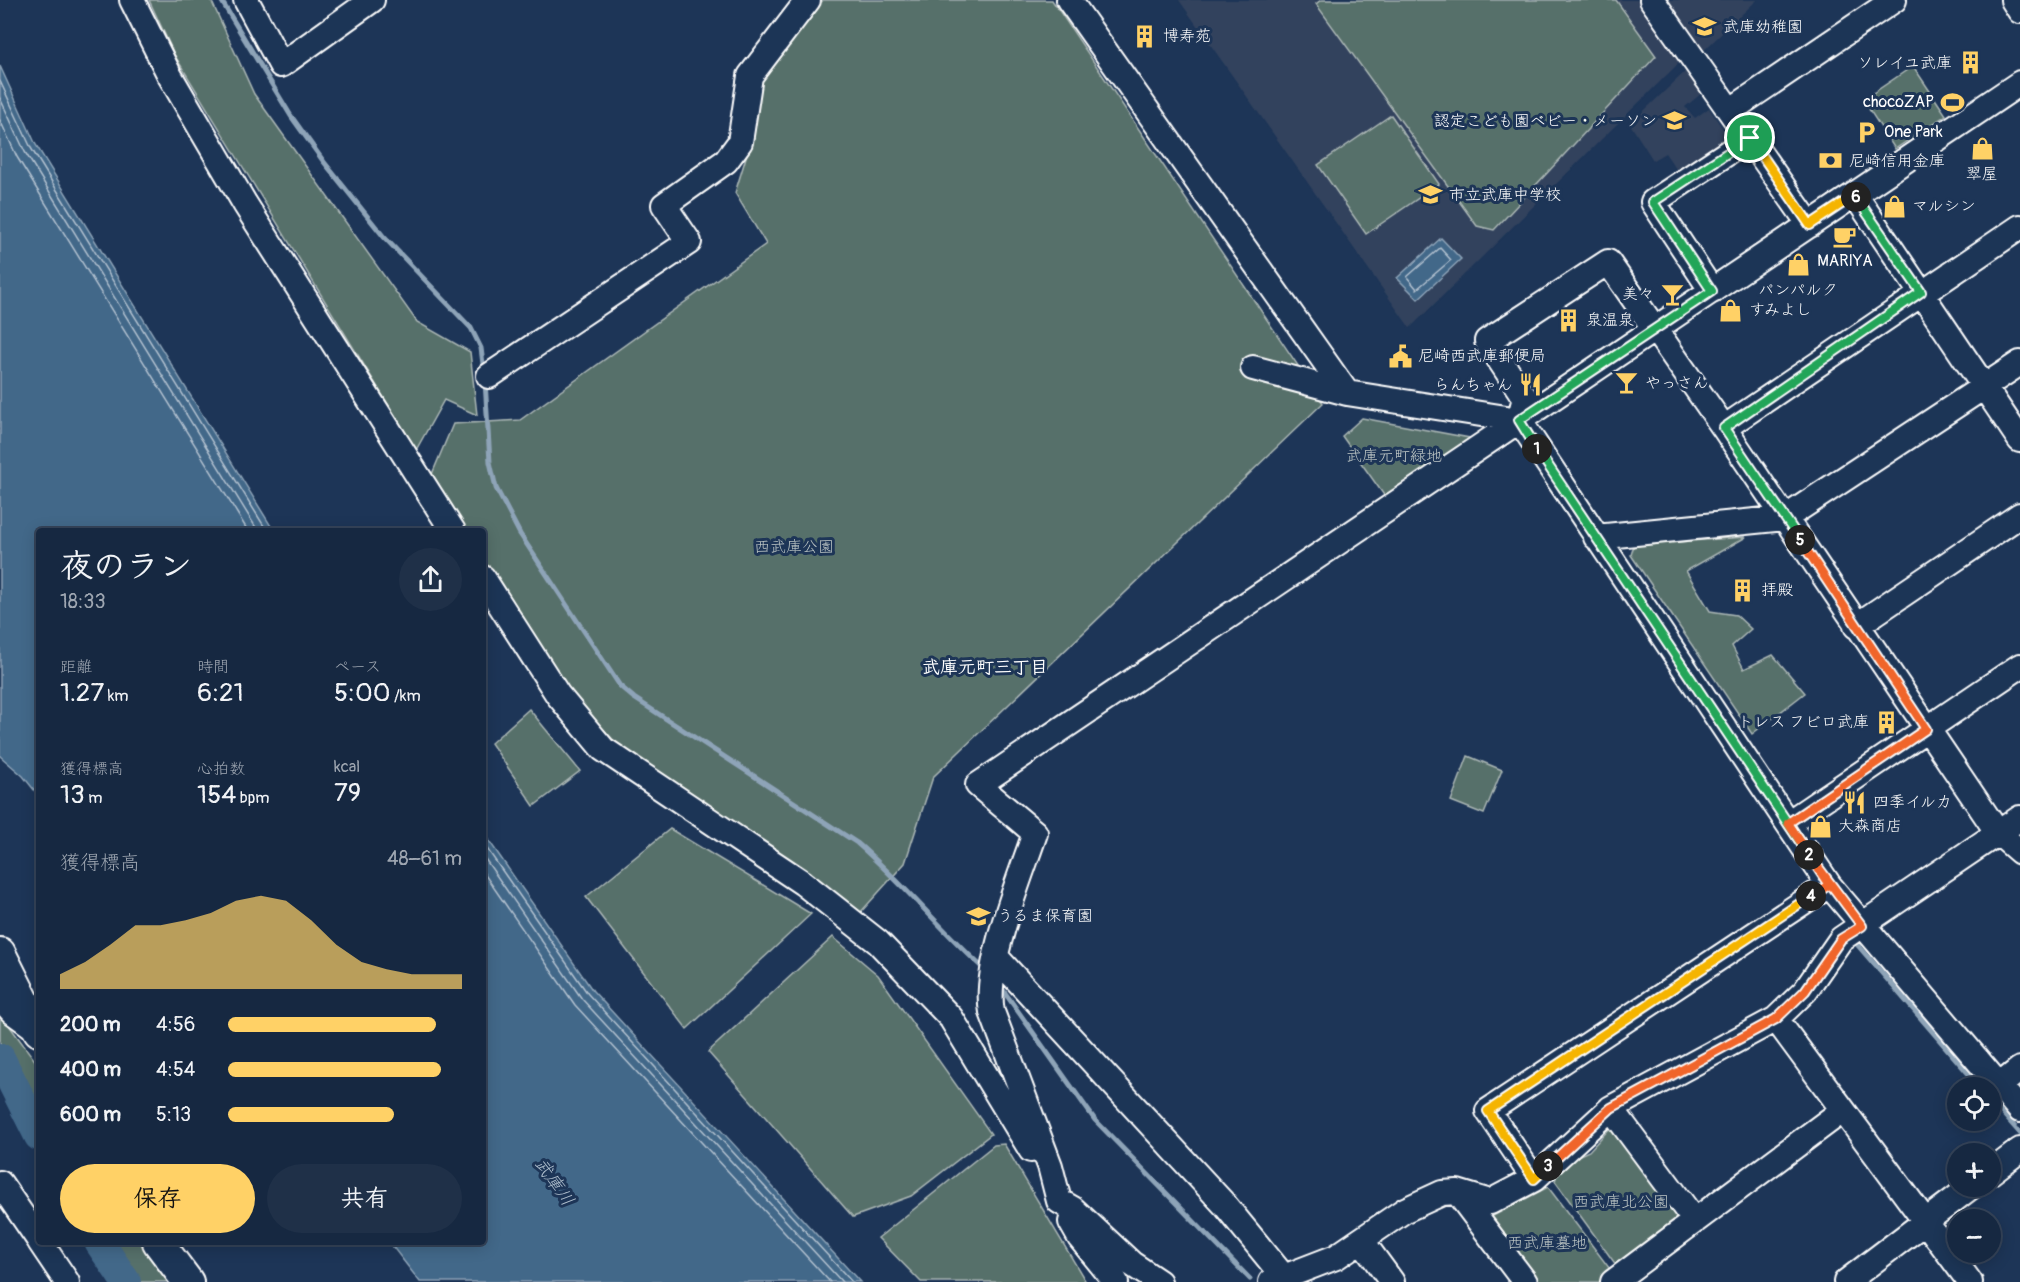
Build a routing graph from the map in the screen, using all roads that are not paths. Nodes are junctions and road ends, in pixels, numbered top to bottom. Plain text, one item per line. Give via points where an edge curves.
1 (132, 0) edge
2 (246, 0) edge
3 (372, 0) edge
4 (808, 0) edge
5 (1069, 0) edge
6 (1652, 0) edge
7 (1894, 0) edge
8 (2013, 0) edge
9 (2020, 11) edge
10 (2020, 83) edge
11 (1731, 110) junction
12 (1750, 138) junction
13 (1855, 195) junction
14 (1810, 225) junction
15 (2020, 227) edge
16 (1712, 291) junction
17 (1921, 292) junction
18 (1655, 330) junction
19 (2020, 363) edge
20 (1253, 368) dead end
21 (489, 376) dead end
22 (1985, 387) junction
23 (1347, 393) junction
24 (1519, 420) junction
25 (1724, 428) junction
26 (2020, 440) edge
27 (2020, 515) edge
28 (1785, 518) junction
29 (451, 528) edge
30 (1596, 537) junction
31 (486, 583) edge
32 (1856, 627) junction
33 (2020, 666) edge
34 (1926, 729) junction
35 (2020, 818) edge
36 (1788, 823) junction
37 (1998, 833) junction
38 (2020, 852) edge
39 (1829, 885) junction
40 (1862, 926) junction
41 (0, 953) edge
42 (996, 957) junction
43 (0, 998) edge
44 (1776, 1019) junction
45 (36, 1025) edge
46 (36, 1029) edge
47 (2020, 1069) edge
48 (1991, 1077) edge
49 (2001, 1084) edge
50 (2001, 1088) edge
51 (1611, 1108) junction
52 (2020, 1110) edge
53 (1842, 1111) junction
54 (2020, 1150) edge
55 (2001, 1165) edge
56 (1534, 1179) junction
57 (0, 1183) edge
58 (1457, 1192) junction
59 (1958, 1197) edge
60 (1059, 1201) junction
61 (9, 1216) edge
62 (1695, 1221) junction
63 (1926, 1221) junction
64 (36, 1238) edge
65 (1362, 1241) junction
66 (43, 1245) edge
67 (160, 1245) edge
68 (1277, 1279) edge
69 (67, 1282) edge
70 (188, 1282) edge
71 (1116, 1282) edge
72 (1160, 1282) edge
73 (1392, 1282) edge
74 (1525, 1282) edge
75 (1613, 1282) edge
76 (1846, 1282) edge
77 (1970, 1282) edge

1 - 29 street via 170,76 245,204
2 - 3 street via 281,65
4 - 21 street via 750,76 740,142 726,161 664,205 689,242
5 - 23 street
6 - 11 street
7 - 11 street
8 - 9 street
10 - 13 street
11 - 12 street
12 - 14 street
12 - 16 street via 1653,202
13 - 14 street
13 - 17 street
14 - 16 street
15 - 17 street
16 - 18 street
17 - 22 street
17 - 25 street
18 - 24 street
18 - 24 street via 1608,262 1487,342 1525,398
18 - 25 street
19 - 22 street
20 - 23 street
22 - 26 street
22 - 28 street
23 - 24 street
24 - 30 street
24 - 42 street via 978,784 1035,832
25 - 28 street
27 - 32 street
28 - 30 street
28 - 32 street
30 - 36 street
31 - 60 street via 558,695 603,749 803,883 878,942 951,1018
32 - 34 street
33 - 34 street
34 - 36 street
34 - 37 street
35 - 37 street
36 - 39 street
37 - 38 street
37 - 40 street
39 - 40 street
39 - 56 street via 1488,1111
40 - 44 street via 1841,939 1805,991
40 - 48 street
41 - 45 main road
42 - 60 street via 989,999 992,1012 1050,1166
42 - 68 street via 1224,1205
43 - 46 street
44 - 51 street
44 - 53 street
47 - 49 street
50 - 52 street
51 - 56 street
51 - 62 street
53 - 62 street
53 - 63 street
54 - 55 street
56 - 58 street via 1490,1202
57 - 61 street
58 - 65 street via 1442,1193 1405,1210
58 - 74 street
59 - 63 street
60 - 71 street via 1080,1238
60 - 72 street via 1132,1264
61 - 64 street
62 - 75 street
63 - 76 street
63 - 77 street
65 - 68 street via 1336,1257
65 - 73 street
66 - 69 street
67 - 70 main road

